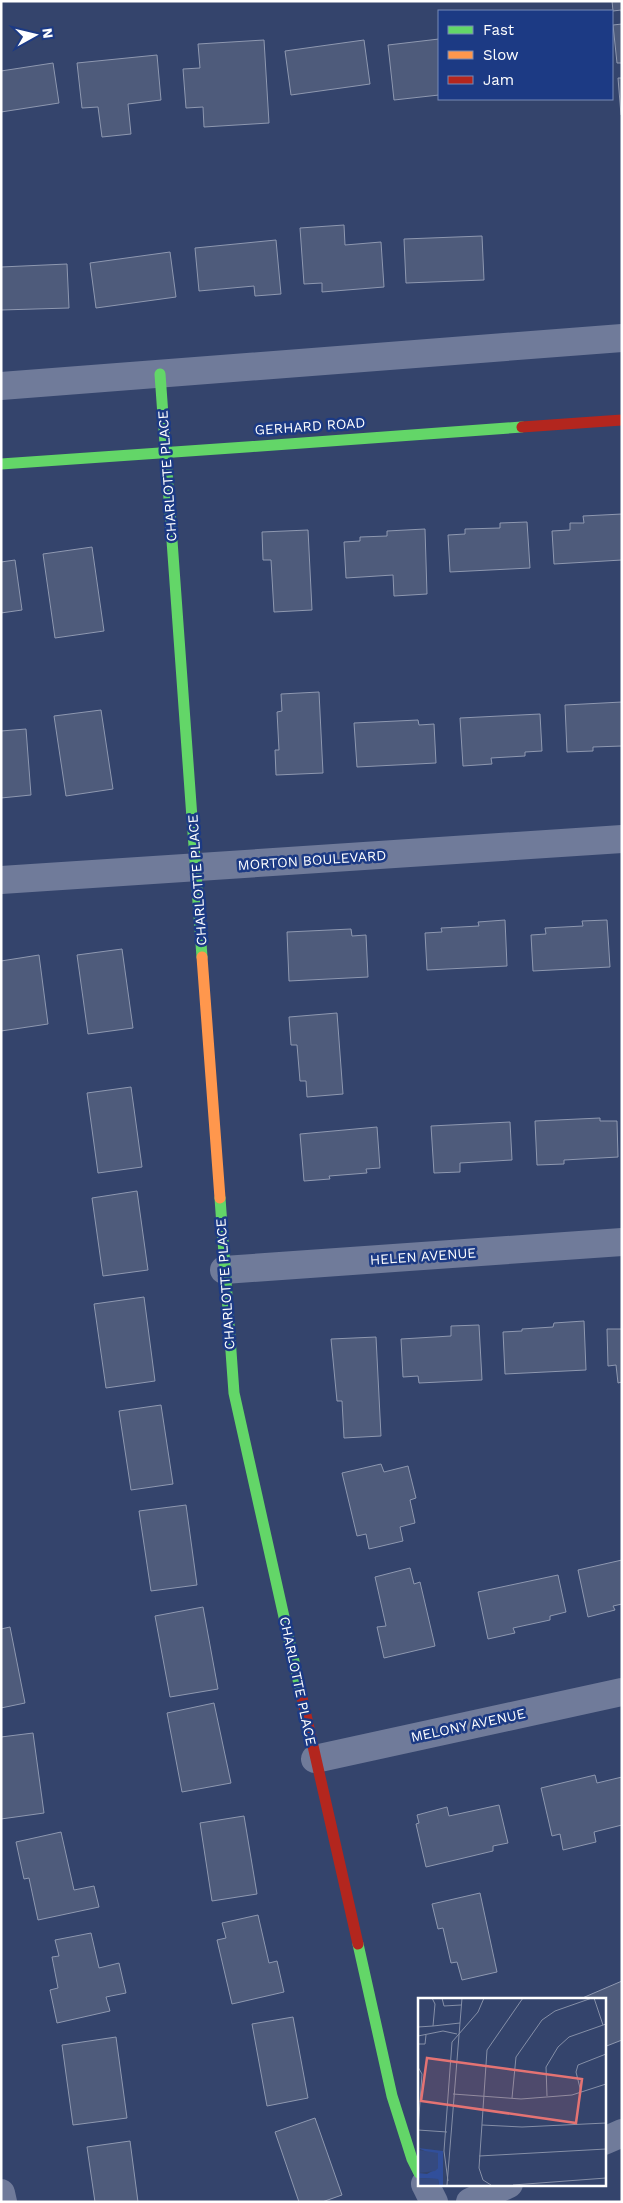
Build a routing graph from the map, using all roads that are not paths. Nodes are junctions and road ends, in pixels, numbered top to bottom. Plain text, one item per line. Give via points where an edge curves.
1 (622, 338) edge
2 (160, 374) junction
3 (1, 386) edge
4 (622, 420) edge
5 (165, 454) junction
6 (1, 464) edge
7 (622, 839) edge
8 (196, 867) junction
9 (1, 880) edge
10 (622, 1242) edge
11 (224, 1270) junction
12 (622, 1692) edge
13 (315, 1759) junction
14 (622, 2133) edge
15 (606, 2140) edge
16 (418, 2171) edge
17 (426, 2186) edge
18 (505, 2186) edge
19 (1, 2193) edge
20 (3, 2202) edge
21 (434, 2202) edge
22 (470, 2202) edge

1 - 2 street
2 - 3 street
2 - 5 street, CHARLOTTE PLACE
4 - 5 street, GERHARD ROAD
5 - 6 street, GERHARD ROAD
5 - 8 street, CHARLOTTE PLACE
7 - 8 street, MORTON BOULEVARD
8 - 9 street, MORTON BOULEVARD
8 - 11 street, CHARLOTTE PLACE
10 - 11 street, HELEN AVENUE
11 - 13 street, CHARLOTTE PLACE via 234,1393
12 - 13 street, MELONY AVENUE
13 - 16 street, CHARLOTTE PLACE via 392,2096
14 - 15 street
17 - 21 street
18 - 22 street
19 - 20 street

